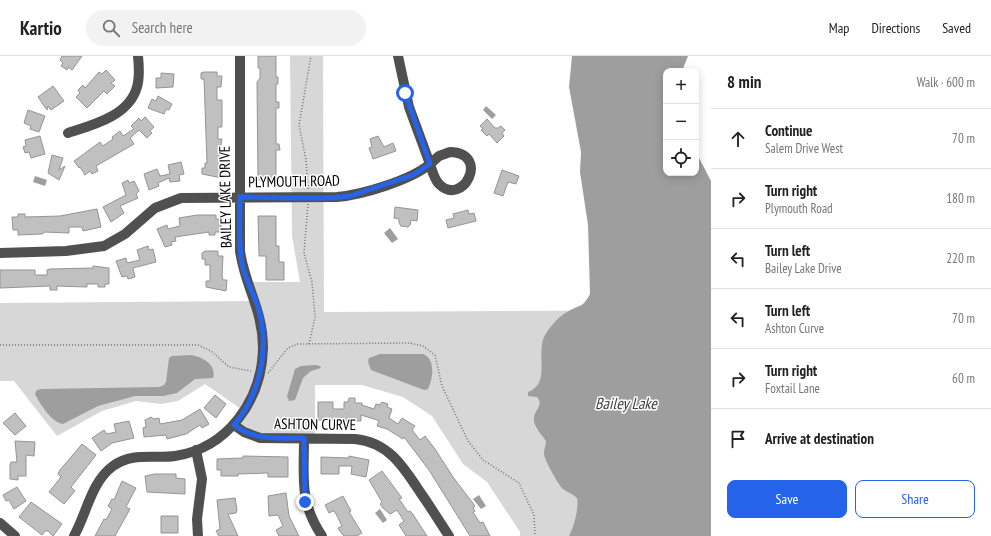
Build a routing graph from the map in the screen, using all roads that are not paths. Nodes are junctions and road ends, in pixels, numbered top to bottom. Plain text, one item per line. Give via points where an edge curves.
1 (138, 56) edge
2 (240, 56) edge
3 (398, 56) edge
4 (68, 133) dead end
5 (240, 197) junction
6 (0, 252) edge
7 (234, 425) junction
8 (304, 438) junction
9 (196, 450) junction
10 (0, 523) edge
11 (15, 536) edge
12 (74, 536) edge
13 (198, 536) edge
14 (322, 536) edge
15 (449, 536) edge

1 - 4 street via 137,86 128,104 103,120
2 - 5 street, BAILEY LAKE DRIVE
3 - 5 street, PLYMOUTH ROAD via 409,107 430,164 413,175 350,196
5 - 6 street, PLYMOUTH ROAD via 193,197 169,202 150,212 121,237 98,247 53,252
5 - 7 street, BAILEY LAKE DRIVE via 241,258 260,318 263,348 254,391
7 - 8 street, ASHTON CURVE via 260,438
7 - 9 street, BAILEY LAKE DRIVE via 216,440
8 - 14 street via 306,505 312,522
8 - 15 street, ASHTON CURVE via 360,439 388,451 405,469
9 - 12 street, BAILEY LAKE DRIVE via 169,456 136,456 115,464 97,483
9 - 13 street via 202,479 197,519
10 - 11 street

